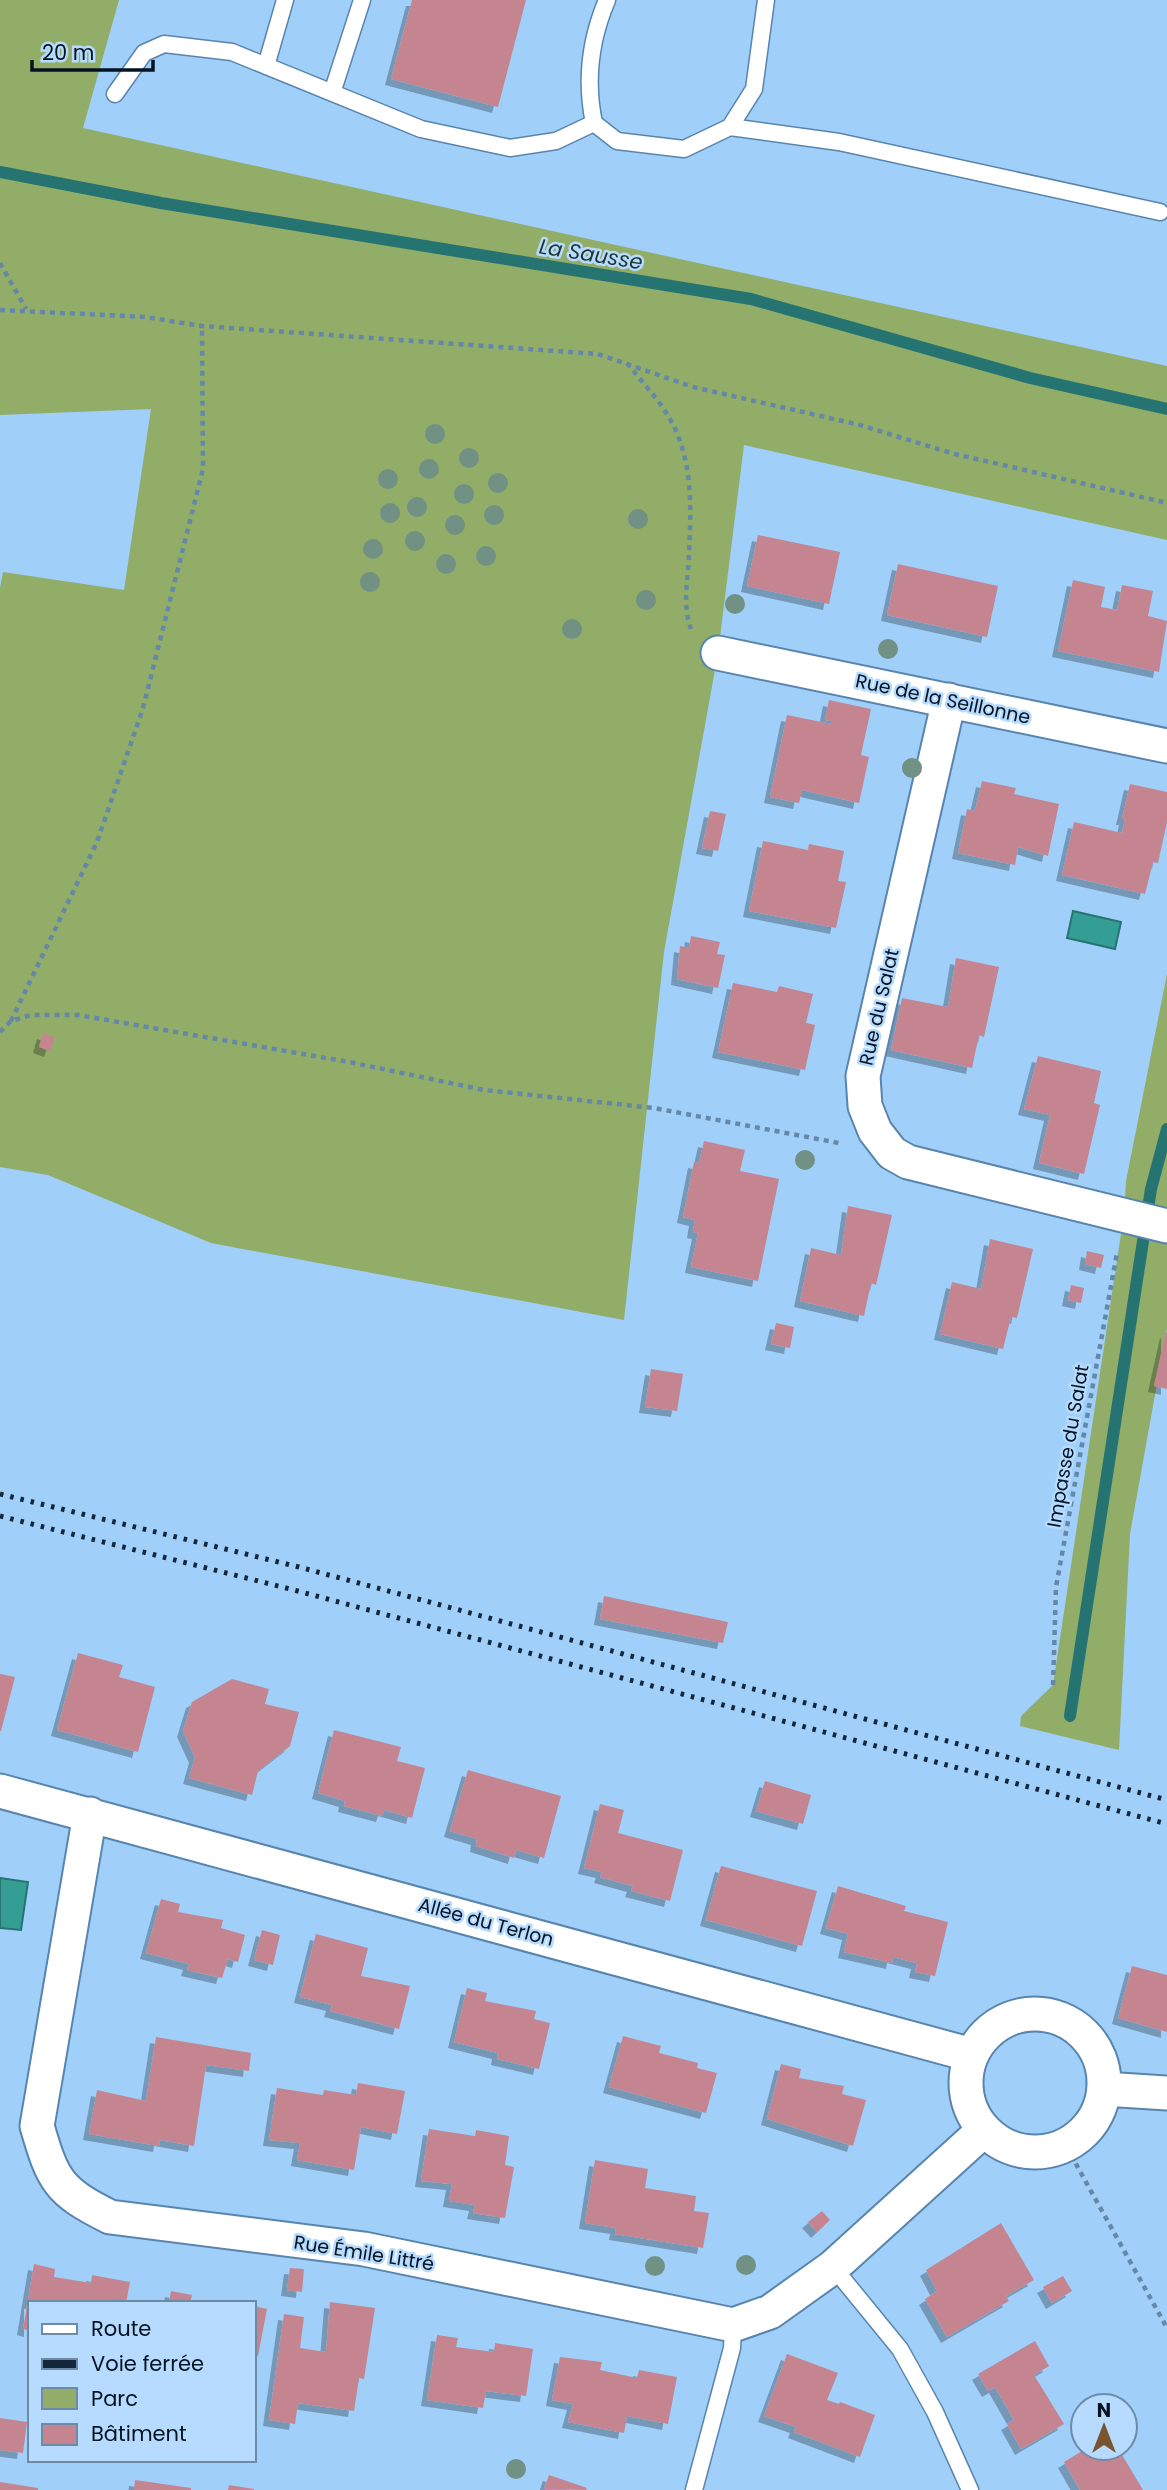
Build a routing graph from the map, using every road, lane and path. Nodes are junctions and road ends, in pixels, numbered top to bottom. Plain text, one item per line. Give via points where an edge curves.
1 (285, 0) edge
2 (362, 0) edge
3 (607, 0) edge
4 (766, 0) edge
5 (266, 66) junction
6 (332, 93) junction
7 (115, 94) dead end
8 (594, 123) junction
9 (730, 127) junction
10 (1160, 212) dead end
11 (0, 263) edge
12 (26, 309) junction
13 (0, 310) edge
14 (202, 326) junction
15 (626, 363) junction
16 (1167, 503) edge
17 (718, 653) joint
18 (949, 700) junction
19 (1167, 746) edge
20 (11, 1021) junction
21 (0, 1032) edge
22 (892, 1153) junction
23 (1124, 1214) junction
24 (1167, 1226) edge
25 (1053, 1685) dead end
26 (0, 1791) edge
27 (90, 1814) junction
28 (972, 2055) junction
29 (1104, 2089) junction
30 (1167, 2093) edge
31 (984, 2130) junction
32 (1066, 2146) junction
33 (833, 2267) junction
34 (733, 2325) junction
35 (1167, 2328) edge
36 (694, 2490) edge
37 (970, 2490) edge

1 - 5 lane
2 - 6 lane
3 - 8 lane via 595,29 587,91
4 - 9 lane via 754,89
5 - 6 lane
5 - 7 lane via 232,52 164,44 144,53
6 - 8 lane via 421,129 510,148 556,141
8 - 9 lane via 617,141 684,149
9 - 10 lane via 839,142
11 - 12 path
12 - 13 path
12 - 14 path
14 - 15 path via 541,348
14 - 20 path via 202,468 143,708 97,842
15 - 16 path via 693,387
15 - 17 path via 667,413 681,444 691,506 686,616 692,632
17 - 18 street, Rue de la Seillonne
18 - 19 street, Rue de la Seillonne
18 - 22 street, Rue du Salat via 863,1076 865,1106 875,1131
20 - 21 path
20 - 22 path via 31,1014 78,1014 484,1090 654,1108
22 - 23 street via 934,1170
23 - 24 street
23 - 25 path, Impasse du Salat via 1056,1587
26 - 27 street, Allée du Terlon
27 - 28 street, Allée du Terlon
27 - 34 street, Rue Émile Littré via 37,2126 50,2170 75,2200 110,2217 364,2249
28 - 29 street via 1000,2024 1020,2015 1053,2017 1081,2032 1095,2048 1103,2068
28 - 31 street via 966,2074 967,2094 972,2113
29 - 30 street
29 - 32 street via 1098,2112 1085,2132
31 - 32 street via 1001,2144 1023,2151 1045,2152
31 - 33 street
32 - 35 path
33 - 34 street via 769,2312
33 - 37 lane via 900,2349
34 - 36 lane via 732,2347

